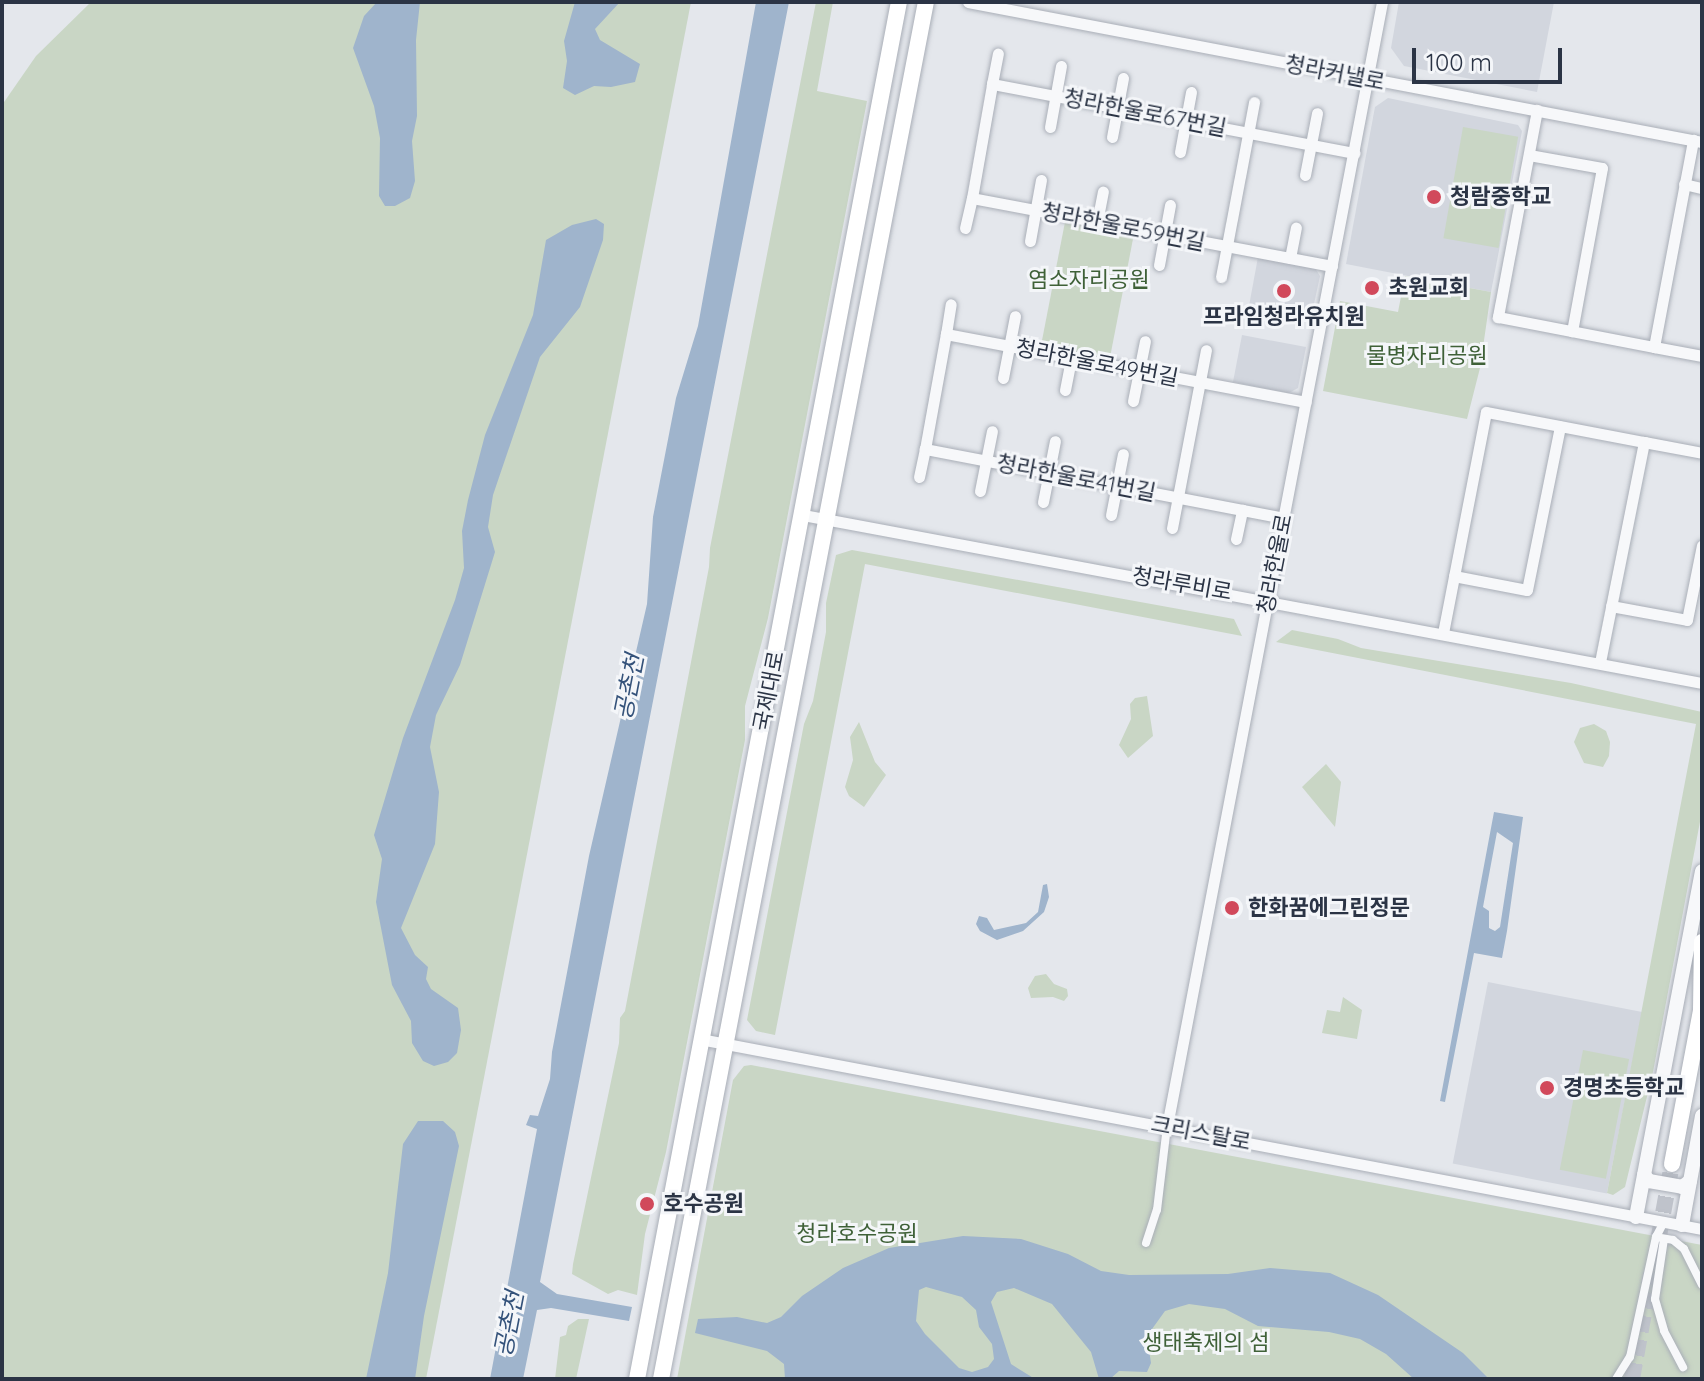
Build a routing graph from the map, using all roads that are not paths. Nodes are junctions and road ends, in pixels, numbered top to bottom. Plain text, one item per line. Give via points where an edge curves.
1 (899, 2) edge
2 (926, 2) edge
3 (968, 2) edge
4 (1382, 2) edge
5 (998, 54) dead end
6 (1061, 66) dead end
7 (1123, 78) dead end
8 (1368, 79) junction
9 (992, 84) junction
10 (1191, 92) dead end
11 (1056, 96) junction
12 (1254, 102) dead end
13 (1118, 108) junction
14 (1537, 110) junction
15 (1317, 113) dead end
16 (1185, 121) junction
17 (1050, 127) dead end
18 (1248, 133) junction
19 (1112, 137) dead end
20 (1697, 141) edge
21 (1311, 145) junction
22 (1180, 152) dead end
23 (1354, 153) junction
24 (1529, 155) junction
25 (1305, 175) dead end
26 (1041, 180) dead end
27 (1684, 184) junction
28 (1702, 188) edge
29 (1103, 192) dead end
30 (972, 198) junction
31 (1170, 205) dead end
32 (1035, 210) junction
33 (1097, 222) junction
34 (965, 228) dead end
35 (1296, 228) dead end
36 (1164, 234) junction
37 (1030, 241) dead end
38 (1227, 246) junction
39 (1290, 258) junction
40 (1159, 265) dead end
41 (1332, 266) junction
42 (1221, 277) dead end
43 (951, 304) dead end
44 (1015, 316) dead end
45 (1572, 331) junction
46 (946, 334) junction
47 (1145, 341) dead end
48 (1009, 346) junction
49 (1654, 347) junction
50 (1206, 350) dead end
51 (1702, 356) edge
52 (1071, 358) junction
53 (1139, 371) junction
54 (1003, 378) dead end
55 (1200, 383) junction
56 (1065, 390) dead end
57 (1133, 401) dead end
58 (1306, 402) junction
59 (1560, 426) junction
60 (992, 431) dead end
61 (1055, 441) dead end
62 (1644, 442) junction
63 (925, 449) junction
64 (1702, 453) edge
65 (1123, 454) dead end
66 (986, 461) junction
67 (1049, 473) junction
68 (919, 477) dead end
69 (1116, 486) junction
70 (980, 491) dead end
71 (1178, 498) junction
72 (1043, 502) dead end
73 (1242, 510) junction
74 (803, 515) junction
75 (1111, 515) dead end
76 (1284, 518) junction
77 (828, 519) junction
78 (1172, 528) dead end
79 (1236, 539) dead end
80 (1702, 545) edge
81 (1454, 576) junction
82 (1268, 599) junction
83 (1611, 606) junction
84 (1443, 633) junction
85 (1600, 663) junction
86 (1702, 683) edge
87 (1702, 871) edge
88 (1702, 942) edge
89 (1701, 1008) edge
90 (700, 1039) junction
91 (726, 1043) junction
92 (1702, 1116) edge
93 (1167, 1126) junction
94 (1672, 1164) tunnel mouth
95 (1644, 1175) junction
96 (1690, 1181) junction
97 (1636, 1217) junction
98 (1664, 1222) junction
99 (1682, 1225) junction
100 (1702, 1229) edge
101 (1660, 1238) junction
102 (1146, 1243) dead end
103 (1702, 1285) edge
104 (1683, 1367) dead end
105 (637, 1379) edge
106 (661, 1379) edge
107 (1617, 1379) edge

1 - 74 main road, 국제대로
2 - 77 main road, 국제대로
3 - 8 street, 청라커낼로
4 - 8 street, 청라한울로
5 - 9 street
6 - 11 street
7 - 13 street
8 - 14 street, 청라커낼로
8 - 23 street, 청라한울로
9 - 11 street, 청라한울로67번길
9 - 30 street
10 - 16 street
11 - 13 street, 청라한울로67번길
11 - 17 street
12 - 18 street
13 - 16 street, 청라한울로67번길
13 - 19 street
14 - 20 street, 청라커낼로
14 - 24 street
15 - 21 street
16 - 18 street, 청라한울로67번길
16 - 22 street
18 - 21 street, 청라한울로67번길
18 - 38 street
20 - 27 street
21 - 23 street, 청라한울로67번길
21 - 25 street
23 - 41 street, 청라한울로
24 - 45 street via 1602,168
24 - 45 street via 1498,317
26 - 32 street
27 - 28 street
27 - 49 street
29 - 33 street
30 - 32 street, 청라한울로59번길
30 - 34 street
31 - 36 street
32 - 33 street, 청라한울로59번길
32 - 37 street
33 - 36 street, 청라한울로59번길
35 - 39 street
36 - 38 street, 청라한울로59번길
36 - 40 street
38 - 39 street, 청라한울로59번길
38 - 42 street
39 - 41 street, 청라한울로59번길
41 - 58 street, 청라한울로
43 - 46 street
44 - 48 street
45 - 49 street
46 - 48 street, 청라한울로49번길
46 - 63 street
47 - 53 street
48 - 52 street, 청라한울로49번길
48 - 54 street
49 - 51 street
50 - 55 street
52 - 53 street, 청라한울로49번길
52 - 56 street
53 - 55 street, 청라한울로49번길
53 - 57 street
55 - 58 street, 청라한울로49번길
55 - 71 street
58 - 76 street, 청라한울로
59 - 62 street
59 - 81 street via 1527,590
59 - 81 street via 1486,412
60 - 66 street
61 - 67 street
62 - 64 street
62 - 83 street
63 - 66 street, 청라한울로41번길
63 - 68 street
65 - 69 street
66 - 67 street, 청라한울로41번길
66 - 70 street
67 - 69 street, 청라한울로41번길
67 - 72 street
69 - 71 street, 청라한울로41번길
69 - 75 street
71 - 73 street, 청라한울로41번길
71 - 78 street
73 - 76 street, 청라한울로41번길
73 - 79 street
74 - 77 street, 청라루비로
74 - 90 main road, 국제대로
76 - 82 street, 청라한울로
77 - 82 street, 청라루비로
77 - 91 main road, 국제대로
80 - 83 street via 1687,620
81 - 84 street
82 - 84 street, 청라루비로
82 - 93 street, 청라한울로
83 - 85 street
84 - 85 street, 청라루비로
85 - 86 street, 청라루비로
87 - 95 street
88 - 89 main road
89 - 94 main road
90 - 91 street, 크리스탈로
90 - 105 main road, 국제대로
91 - 93 street, 크리스탈로
91 - 106 main road, 국제대로
92 - 96 street
93 - 97 street, 크리스탈로
93 - 102 street via 1157,1210
95 - 96 street via 1649,1181 1682,1187
95 - 97 street
96 - 99 street
97 - 98 street, 크리스탈로
98 - 99 street, 크리스탈로
98 - 101 street
99 - 100 street, 크리스탈로
101 - 103 street via 1684,1249
101 - 104 street via 1655,1299
101 - 107 street via 1630,1357

